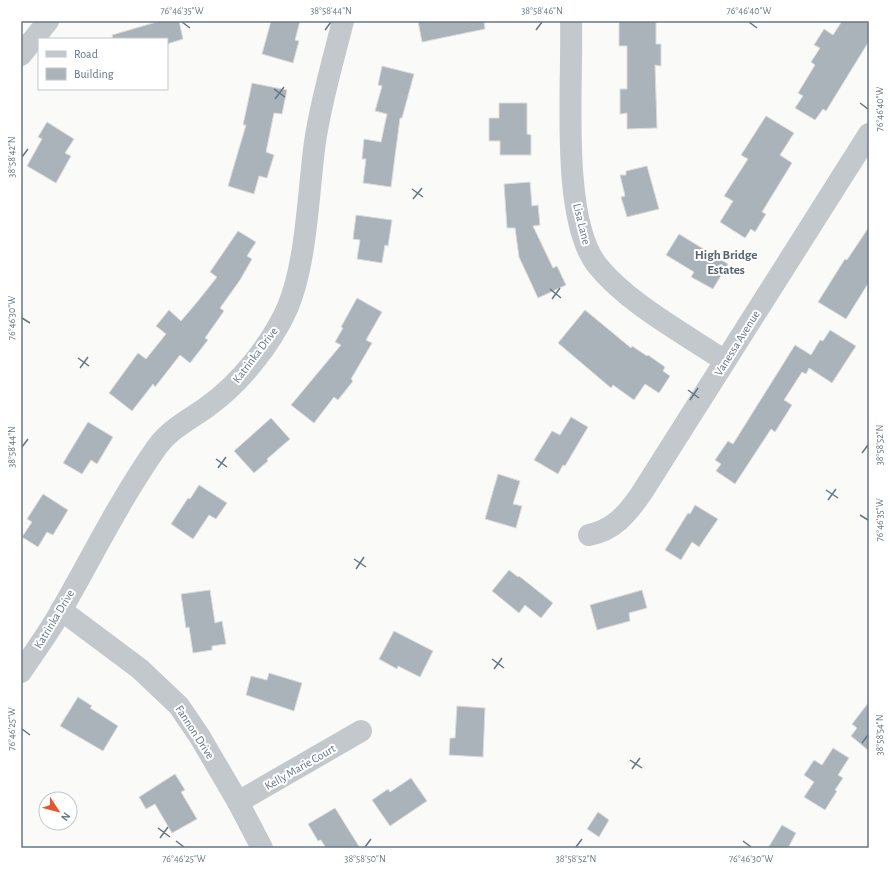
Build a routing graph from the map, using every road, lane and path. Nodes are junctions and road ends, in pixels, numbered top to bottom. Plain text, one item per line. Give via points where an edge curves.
1 (48, 21) edge
2 (343, 21) edge
3 (571, 21) edge
4 (21, 55) edge
5 (869, 134) edge
6 (725, 361) junction
7 (589, 535) dead end
8 (62, 610) junction
9 (21, 672) edge
10 (361, 731) dead end
11 (238, 802) junction
12 (262, 848) edge

1 - 4 street
2 - 8 street, Katrinka Drive via 321,108 302,252 287,309 269,339 239,379 207,407 175,428 158,446 82,571
3 - 6 street, Lisa Lane via 572,175 577,211 586,246 596,264 614,283 653,313
5 - 6 street, Vanessa Avenue
6 - 7 street, Vanessa Avenue via 632,507 623,518 607,530
8 - 9 street, Katrinka Drive
8 - 11 street, Fannon Drive via 140,669 175,702 196,730
10 - 11 street, Kelly Marie Court
11 - 12 street, Fannon Drive

